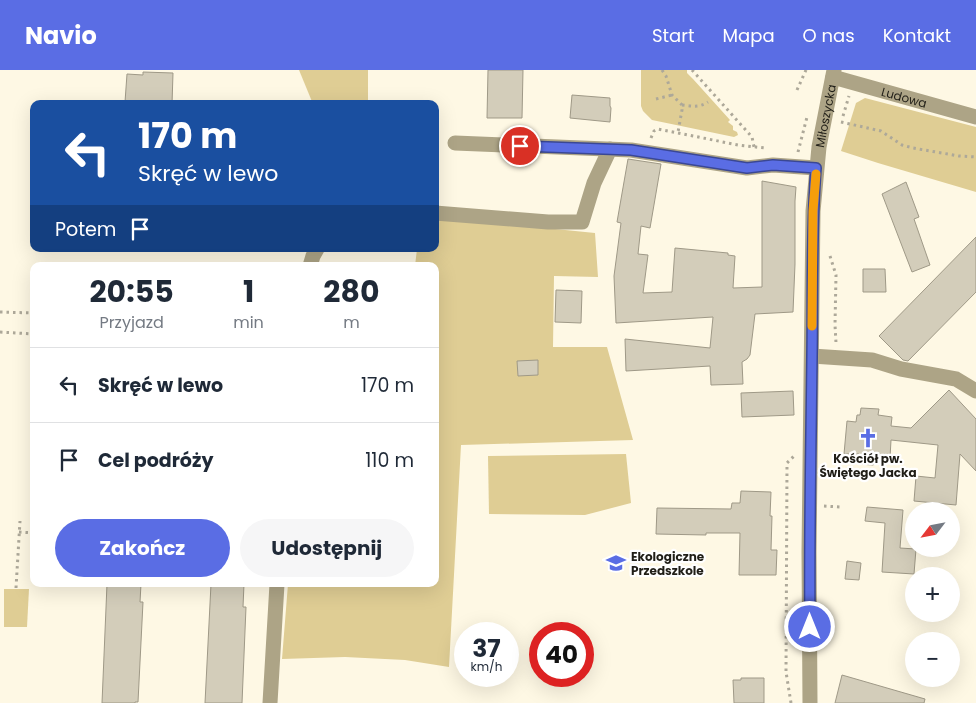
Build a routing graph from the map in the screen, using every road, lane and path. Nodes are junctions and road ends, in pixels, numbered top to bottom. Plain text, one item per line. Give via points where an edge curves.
1 (662, 70) edge
2 (692, 70) edge
3 (806, 70) edge
4 (833, 74) edge
5 (797, 90) dead end
6 (672, 94) junction
7 (656, 99) dead end
8 (708, 102) dead end
9 (682, 105) junction
10 (846, 107) dead end
11 (976, 117) edge
12 (678, 132) junction
13 (455, 144) dead end
14 (754, 147) junction
15 (610, 149) junction
16 (772, 149) dead end
17 (789, 152) dead end
18 (648, 153) junction
19 (798, 153) dead end
20 (976, 157) edge
21 (816, 168) junction
22 (439, 213) edge
23 (830, 256) dead end
24 (0, 312) edge
25 (30, 313) edge
26 (0, 332) edge
27 (30, 334) edge
28 (812, 356) junction
29 (836, 357) junction
30 (976, 391) edge
31 (828, 506) dead end
32 (840, 507) dead end
33 (20, 521) dead end
34 (19, 532) junction
35 (30, 533) edge
36 (277, 587) edge
37 (787, 587) dead end
38 (16, 588) dead end
39 (270, 703) edge
40 (791, 703) edge
41 (810, 703) edge

1 - 6 path
2 - 14 path via 752,137
3 - 5 path
4 - 11 street, Ludowa
4 - 21 street, Miłoszycka
6 - 7 path
6 - 9 path
8 - 9 path via 697,106
9 - 12 path
10 - 20 path via 841,122 881,131 902,145 913,148
12 - 14 path
12 - 18 path via 654,131
13 - 15 street
14 - 16 path
15 - 18 street
15 - 22 street via 594,183 582,222
17 - 19 path
18 - 21 street via 747,168 773,165
21 - 28 street, Miłoszycka via 812,219
23 - 29 path via 836,275
24 - 25 path
26 - 27 path
28 - 29 street
28 - 41 street, Miłoszycka
29 - 30 street via 872,360 956,379
31 - 32 path
33 - 34 path
34 - 35 path
34 - 38 path
36 - 39 street
37 - 40 path via 786,672

